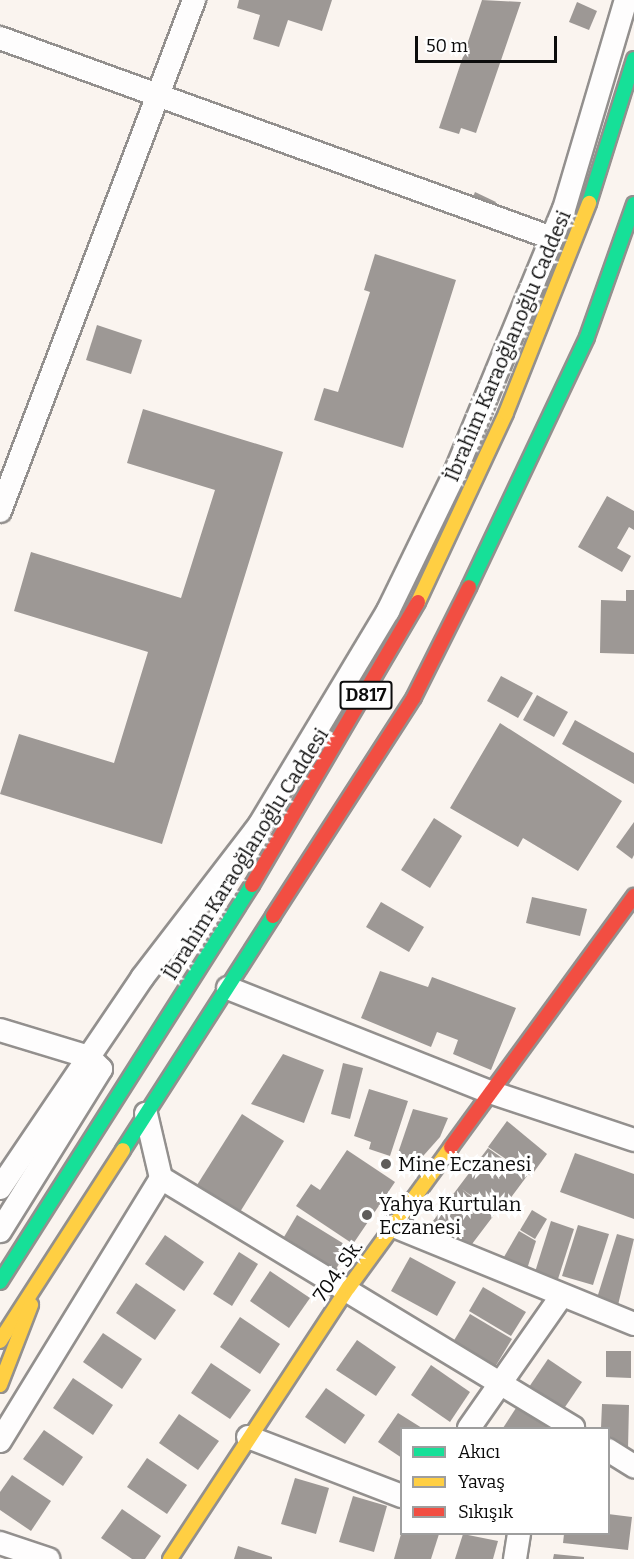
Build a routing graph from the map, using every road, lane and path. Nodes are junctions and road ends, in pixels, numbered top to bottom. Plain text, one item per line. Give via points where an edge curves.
1 (194, 0) edge
2 (626, 0) edge
3 (0, 38) edge
4 (634, 59) edge
5 (155, 94) junction
6 (634, 204) edge
7 (552, 238) junction
8 (0, 511) edge
9 (634, 896) edge
10 (228, 988) junction
11 (0, 1030) edge
12 (89, 1057) junction
13 (490, 1092) junction
14 (146, 1114) junction
15 (634, 1140) edge
16 (160, 1178) junction
17 (0, 1188) edge
18 (394, 1226) junction
19 (0, 1231) edge
20 (44, 1270) junction
21 (0, 1282) edge
22 (348, 1288) junction
23 (560, 1298) junction
24 (634, 1324) edge
25 (0, 1341) edge
26 (501, 1384) junction
27 (0, 1385) edge
28 (470, 1427) edge
29 (571, 1427) edge
30 (248, 1437) junction
31 (0, 1441) edge
32 (610, 1451) edge
33 (634, 1466) edge
34 (400, 1495) edge
35 (519, 1535) edge
36 (0, 1543) edge
37 (48, 1559) edge
38 (170, 1559) edge
39 (515, 1559) edge

1 - 5 street
2 - 7 street
3 - 5 street
4 - 21 main road, İbrahim Karaoğlanoğlu Caddesi / D817 via 589,203 506,413 409,621 292,823
5 - 7 street
5 - 8 street via 81,308
6 - 10 main road, D817 via 587,337 502,528 414,697
7 - 12 street via 455,473 340,697 260,824
9 - 13 main road, 704. Sk.
10 - 13 street
10 - 14 main road, D817
11 - 12 street
12 - 17 street
12 - 19 street via 101,1069 99,1078
13 - 15 street
13 - 18 main road, 704. Sk.
14 - 16 street
14 - 20 main road, D817
16 - 22 street
16 - 31 street
18 - 22 main road, 704. Sk.
18 - 23 street
20 - 25 main road, D817
20 - 27 main road
22 - 26 street
22 - 30 main road, 704. Sk.
23 - 24 street
23 - 26 street
26 - 28 street
26 - 29 street
30 - 34 street
30 - 38 main road, 704. Sk.
32 - 33 street
35 - 39 street
36 - 37 street

